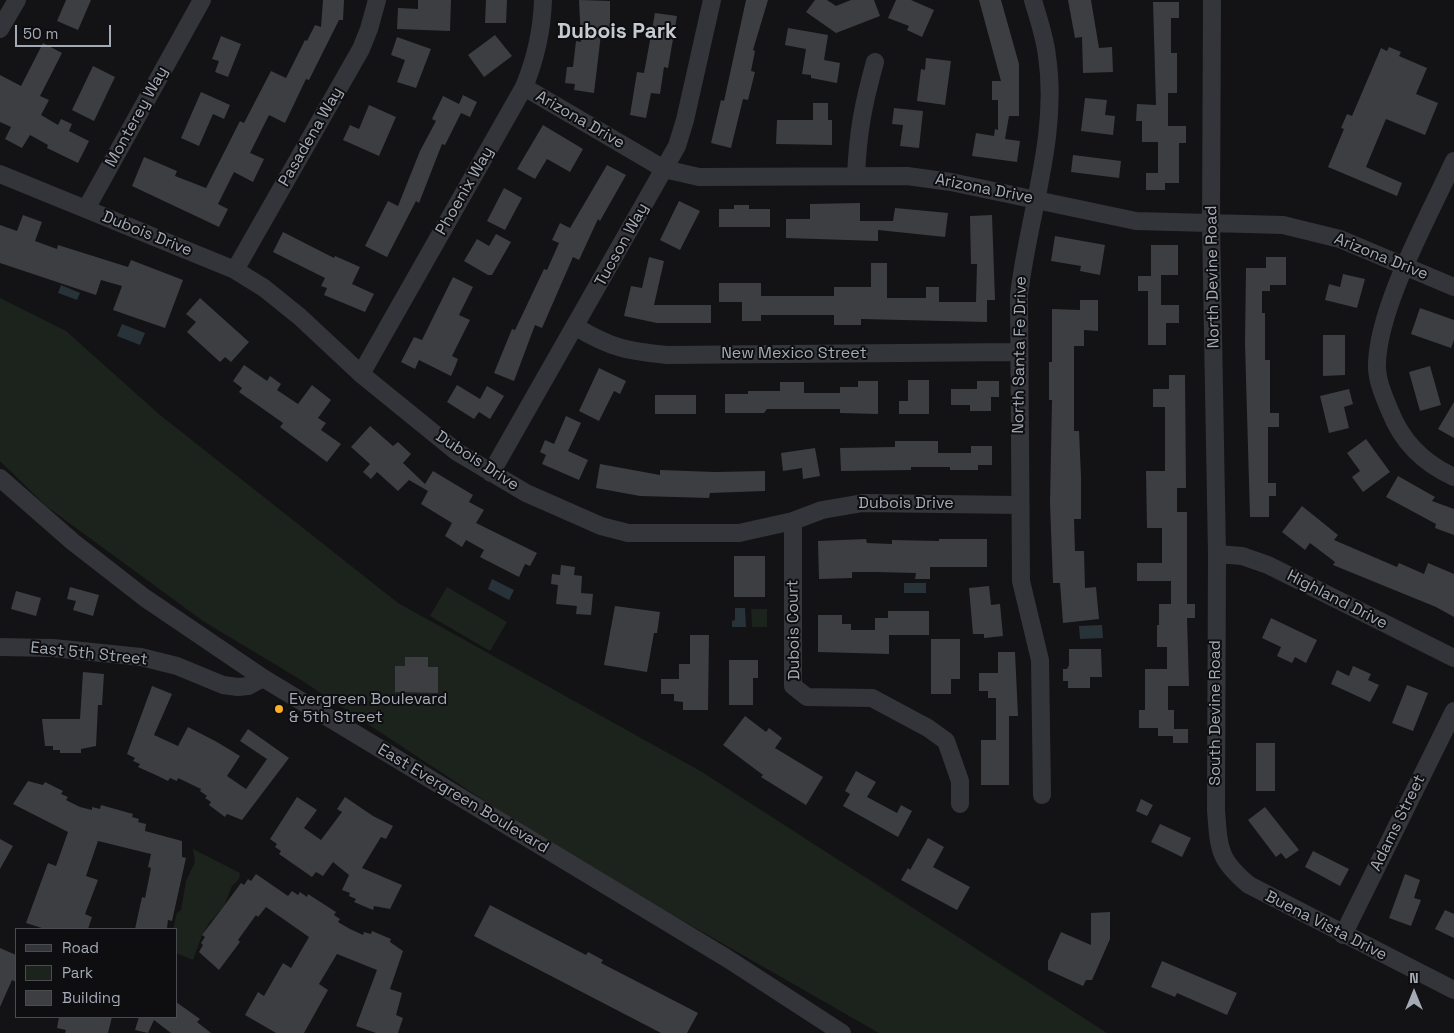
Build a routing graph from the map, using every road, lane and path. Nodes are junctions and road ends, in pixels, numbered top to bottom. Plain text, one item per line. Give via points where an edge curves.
1 (17, 0) edge
2 (202, 0) edge
3 (377, 0) edge
4 (543, 0) edge
5 (712, 0) edge
6 (1033, 0) edge
7 (1212, 0) edge
8 (0, 29) edge
9 (875, 62) dead end
10 (524, 87) junction
11 (1454, 161) edge
12 (664, 169) junction
13 (0, 174) edge
14 (856, 176) junction
15 (1035, 200) junction
16 (86, 209) junction
17 (1211, 224) junction
18 (1406, 267) junction
19 (235, 270) junction
20 (1454, 288) edge
21 (576, 327) junction
22 (1018, 352) junction
23 (361, 374) junction
24 (491, 473) junction
25 (1454, 477) edge
26 (0, 478) edge
27 (1019, 505) junction
28 (792, 521) junction
29 (1217, 554) junction
30 (0, 647) edge
31 (1454, 658) edge
32 (263, 678) junction
33 (1454, 711) edge
34 (1042, 795) dead end
35 (960, 804) dead end
36 (1230, 869) joint
37 (1343, 935) junction
38 (1454, 990) edge
39 (842, 1033) edge

1 - 8 street
2 - 16 street, Monterey Way
3 - 19 street, Pasadena Way via 361,49
4 - 10 street, Phoenix Way via 540,40
5 - 12 street, Tucson Way via 685,120 677,146
6 - 15 street, North Santa Fe Drive via 1048,56 1049,94 1048,132
7 - 17 street, North Devine Road
9 - 14 street via 861,110
10 - 12 street, Arizona Drive
10 - 23 street, Phoenix Way
11 - 18 street
12 - 14 street, Arizona Drive via 699,177
12 - 21 street, Tucson Way
13 - 16 street, Dubois Drive
14 - 15 street, Arizona Drive via 928,178
15 - 17 street, Arizona Drive via 1136,220
15 - 22 street, North Santa Fe Drive via 1019,295
16 - 19 street, Dubois Drive
17 - 18 street, Arizona Drive via 1234,222 1283,226 1340,239
17 - 29 street, North Devine Road
18 - 20 street, Arizona Drive
18 - 25 street via 1381,329 1377,365 1383,394 1398,431 1419,456
19 - 23 street, Dubois Drive via 264,288
21 - 22 street, New Mexico Street via 604,344 632,352 667,356
21 - 24 street, Tucson Way
22 - 27 street, North Santa Fe Drive
23 - 24 street, Dubois Drive via 449,446
24 - 28 street, Dubois Drive via 526,493 601,526 628,533 739,533
26 - 32 street, East Evergreen Boulevard via 73,542 145,598
27 - 28 street, Dubois Drive via 863,503 822,510
27 - 34 street, North Santa Fe Drive via 1021,581 1040,660
28 - 35 street, Dubois Court via 793,686 807,697 872,698 928,728 946,741 960,781
29 - 31 street, Highland Drive via 1242,556 1268,565
29 - 36 street, South Devine Road via 1216,810 1218,841
30 - 32 street, East 5th Street via 141,656 177,666 223,685 238,687
32 - 39 street, East Evergreen Boulevard via 728,959
33 - 37 street, Adams Street
36 - 37 street, Buena Vista Drive via 1248,885
37 - 38 street, Buena Vista Drive

